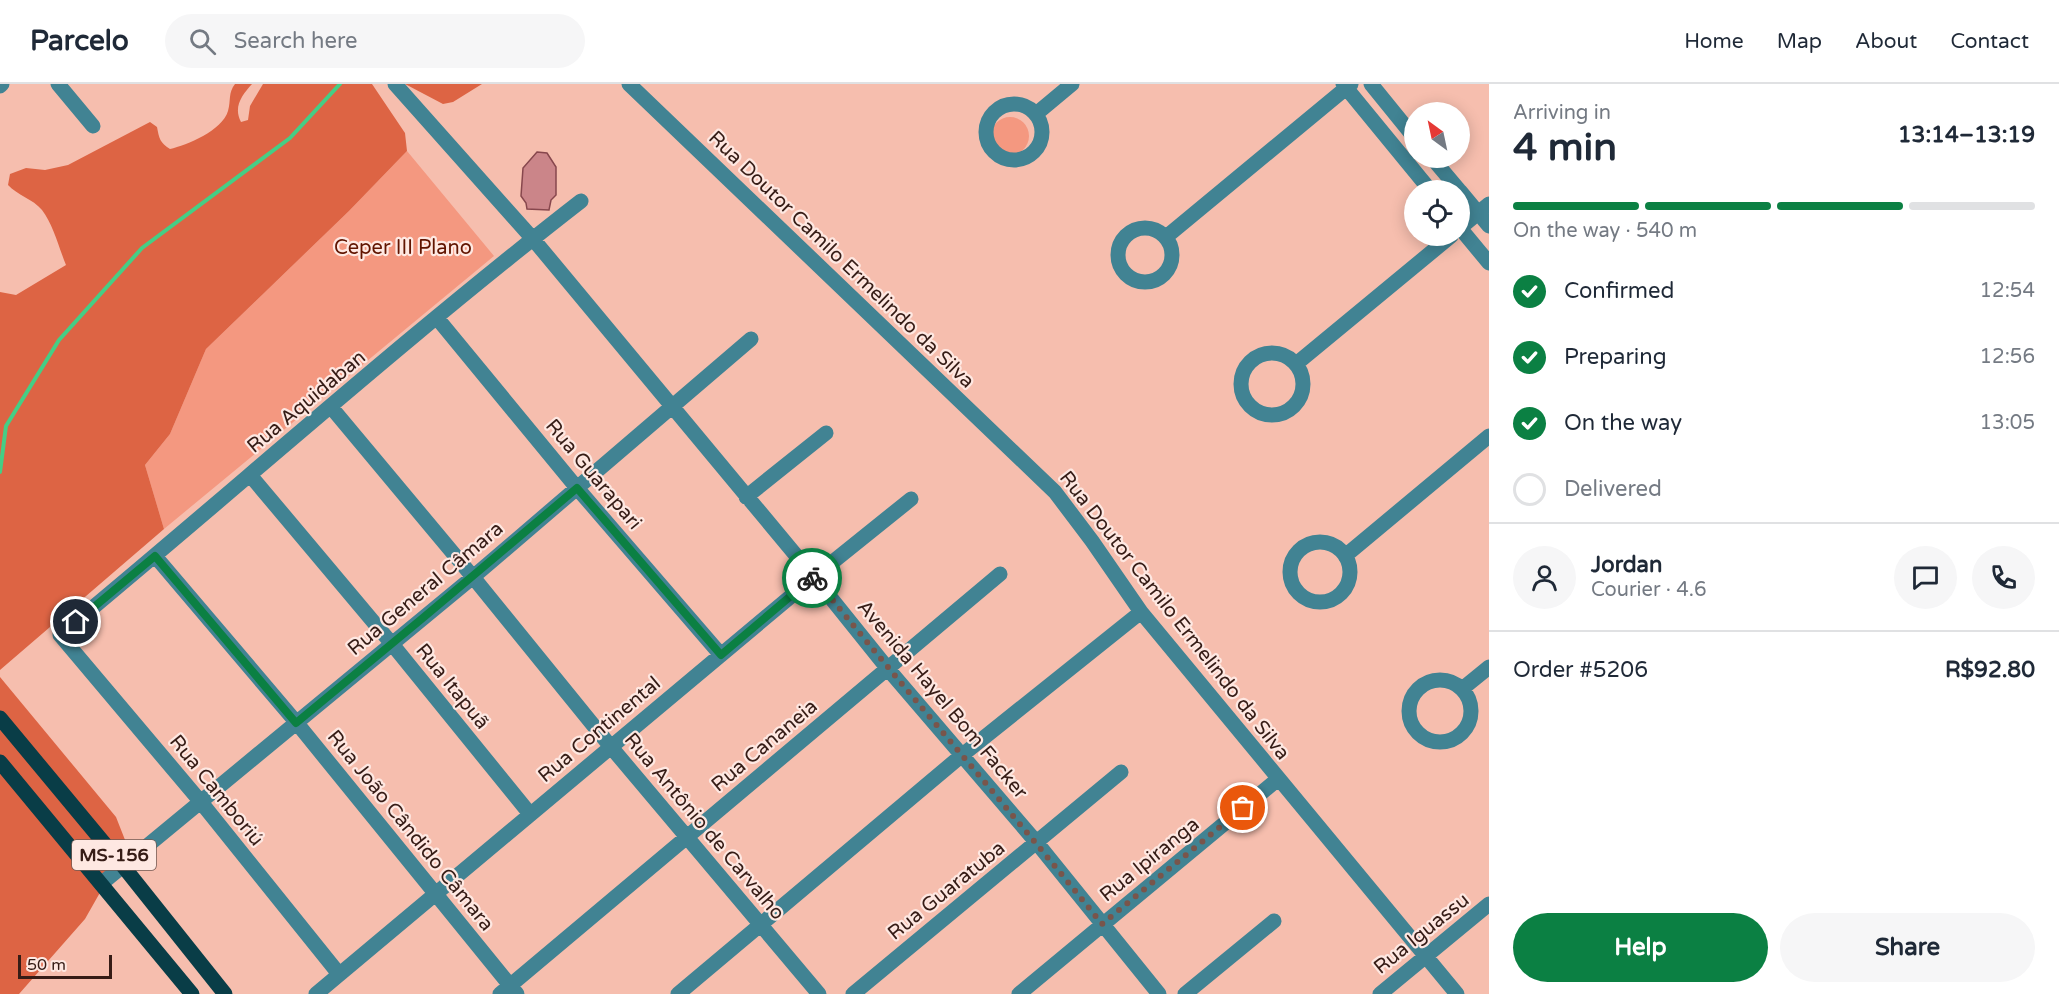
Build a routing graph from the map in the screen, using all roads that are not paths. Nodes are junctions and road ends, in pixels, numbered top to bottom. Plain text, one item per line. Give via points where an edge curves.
1 (58, 84) edge
2 (395, 84) edge
3 (629, 84) edge
4 (1072, 84) edge
5 (1371, 84) edge
6 (1347, 85) edge
7 (1036, 114) dead end
8 (1404, 125) edge
9 (93, 126) dead end
10 (1440, 168) edge
11 (1422, 180) edge
12 (1450, 180) edge
13 (1470, 198) edge
14 (581, 201) dead end
15 (1484, 208) edge
16 (1470, 220) edge
17 (1489, 226) edge
18 (1166, 237) dead end
19 (533, 238) junction
20 (1470, 240) edge
21 (1439, 246) edge
22 (1489, 263) edge
23 (437, 318) junction
24 (752, 339) dead end
25 (1296, 364) junction
26 (331, 406) junction
27 (672, 407) junction
28 (826, 433) dead end
29 (1489, 436) edge
30 (250, 475) junction
31 (577, 488) junction
32 (746, 497) junction
33 (911, 499) dead end
34 (155, 556) junction
35 (1345, 556) dead end
36 (1000, 574) dead end
37 (473, 577) junction
38 (814, 577) junction
39 (1141, 612) junction
40 (60, 635) joint
41 (392, 644) junction
42 (721, 655) junction
43 (1489, 667) edge
44 (888, 669) junction
45 (1462, 689) junction
46 (0, 718) edge
47 (296, 723) junction
48 (611, 747) junction
49 (961, 756) junction
50 (0, 762) edge
51 (1120, 772) dead end
52 (1278, 779) junction
53 (200, 801) junction
54 (530, 814) junction
55 (687, 836) junction
56 (1037, 843) junction
57 (123, 866) junction
58 (101, 884) junction
59 (435, 895) junction
60 (1489, 904) edge
61 (1274, 921) dead end
62 (1102, 924) junction
63 (762, 925) junction
64 (1426, 957) junction
65 (339, 974) junction
66 (509, 991) edge
67 (192, 994) edge
68 (225, 994) edge
69 (316, 994) edge
70 (678, 994) edge
71 (819, 994) edge
72 (853, 994) edge
73 (1019, 994) edge
74 (1159, 994) edge
75 (1185, 994) edge
76 (1380, 994) edge
77 (1457, 994) edge

1 - 9 street
2 - 19 street, Avenida Hayel Bom Facker
3 - 39 street, Rua Doutor Camilo Ermelindo da Silva via 1055,492
4 - 7 street
5 - 8 street
6 - 11 street
6 - 18 street
10 - 12 street
13 - 15 street
14 - 19 street, Rua Aquidaban
15 - 16 street
15 - 17 street
19 - 23 street, Rua Aquidaban
19 - 27 street, Avenida Hayel Bom Facker
20 - 22 street
21 - 25 street
23 - 26 street, Rua Aquidaban
23 - 31 street, Rua Guarapari
24 - 27 street, Rua General Câmara
25 - 25 street via 1279,354 1258,357 1250,363 1244,371 1242,392 1253,409 1262,414 1282,414 1298,402 1303,383
26 - 30 street, Rua Aquidaban
26 - 37 street, Rua Antônio de Carvalho
27 - 31 street, Rua General Câmara
27 - 32 street, Avenida Hayel Bom Facker
28 - 32 street
29 - 35 street
30 - 34 street, Rua Aquidaban
30 - 41 street, Rua Itapuã
31 - 37 street, Rua General Câmara
31 - 42 street, Rua Guarapari
32 - 38 street, Avenida Hayel Bom Facker
33 - 38 street, Rua Continental
34 - 40 street, Rua Aquidaban
34 - 47 street, Rua João Cândido Câmara
36 - 44 street, Rua Cananeia
37 - 41 street, Rua General Câmara
37 - 48 street, Rua Antônio de Carvalho
38 - 42 street, Rua Continental
38 - 44 street, Avenida Hayel Bom Facker
39 - 49 street
39 - 52 street, Rua Doutor Camilo Ermelindo da Silva
40 - 53 street, Rua Camboriú
41 - 47 street, Rua General Câmara
41 - 54 street, Rua Itapuã
42 - 48 street, Rua Continental
43 - 45 street
44 - 49 street, Avenida Hayel Bom Facker
44 - 55 street, Rua Cananeia
45 - 45 street via 1444,680 1433,681 1416,692 1410,711 1416,731 1433,741 1461,734 1471,717 1468,697
46 - 57 main road, MS-156
47 - 53 street, Rua General Câmara
47 - 59 street, Rua João Cândido Câmara
48 - 54 street, Rua Continental
48 - 55 street, Rua Antônio de Carvalho
49 - 56 street, Avenida Hayel Bom Facker
49 - 63 street
50 - 58 main road
51 - 56 street, Rua Guaratuba
52 - 62 street, Rua Ipiranga
52 - 64 street, Rua Doutor Camilo Ermelindo da Silva
53 - 57 street, Rua General Câmara
53 - 65 street, Rua Camboriú
54 - 59 street, Rua Continental
55 - 63 street, Rua Antônio de Carvalho
55 - 66 street, Rua Cananeia
56 - 62 street, Avenida Hayel Bom Facker
56 - 72 street, Rua Guaratuba
57 - 58 street, Rua General Câmara
57 - 68 main road, MS-156
58 - 67 main road
59 - 65 street, Rua Continental
59 - 66 street, Rua João Cândido Câmara
60 - 64 street, Rua Iguassu
61 - 75 street
62 - 73 street, Rua Ipiranga
62 - 74 street, Avenida Hayel Bom Facker
63 - 70 street
63 - 71 street, Rua Antônio de Carvalho
64 - 76 street, Rua Iguassu
64 - 77 street, Rua Doutor Camilo Ermelindo da Silva
65 - 69 street, Rua Continental

